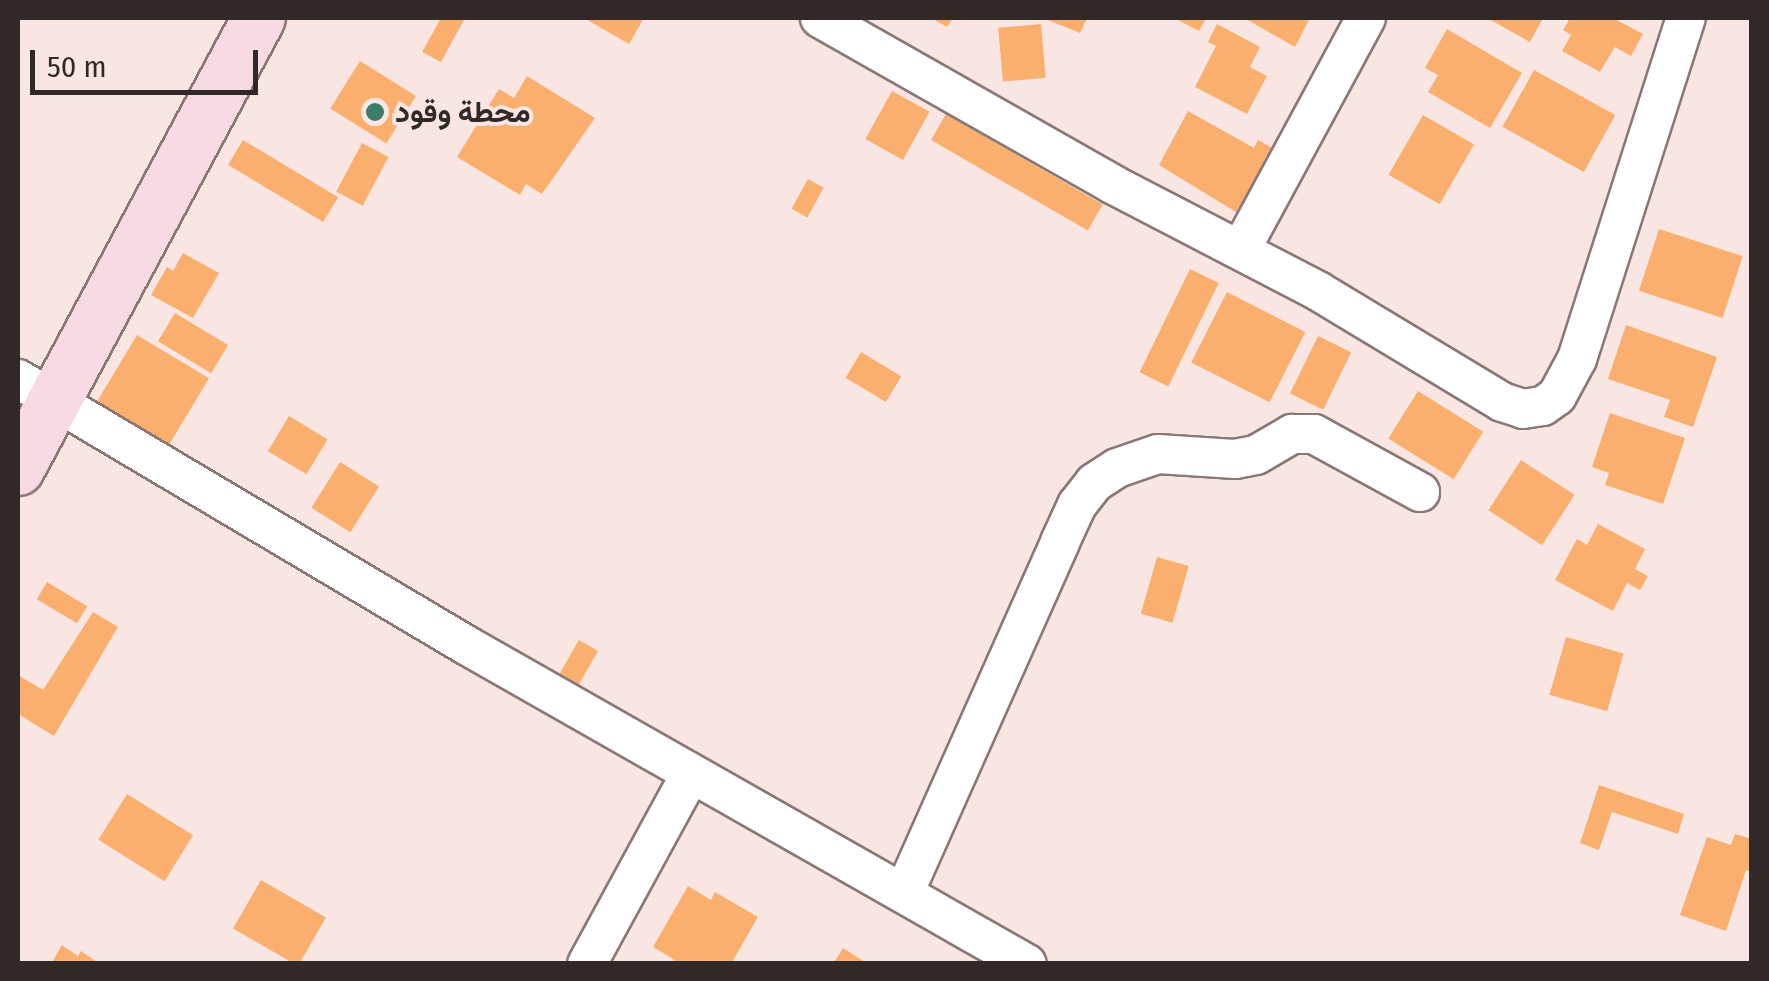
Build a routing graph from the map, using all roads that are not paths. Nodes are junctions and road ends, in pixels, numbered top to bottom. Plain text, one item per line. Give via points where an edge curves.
1 (259, 18) edge
2 (820, 18) edge
3 (1366, 18) edge
4 (1686, 18) edge
5 (1241, 249) junction
6 (36, 391) edge
7 (18, 469) edge
8 (1420, 492) dead end
9 (691, 773) junction
10 (904, 894) junction
11 (586, 964) edge
12 (1027, 964) edge

1 - 6 main road
2 - 5 street
3 - 5 street
4 - 5 street via 1577,359 1557,396 1543,406 1502,402
6 - 7 main road
6 - 9 street
8 - 10 street via 1314,434 1292,434 1236,459 1158,454 1094,483 1077,505
9 - 10 street
9 - 11 street
10 - 12 street

